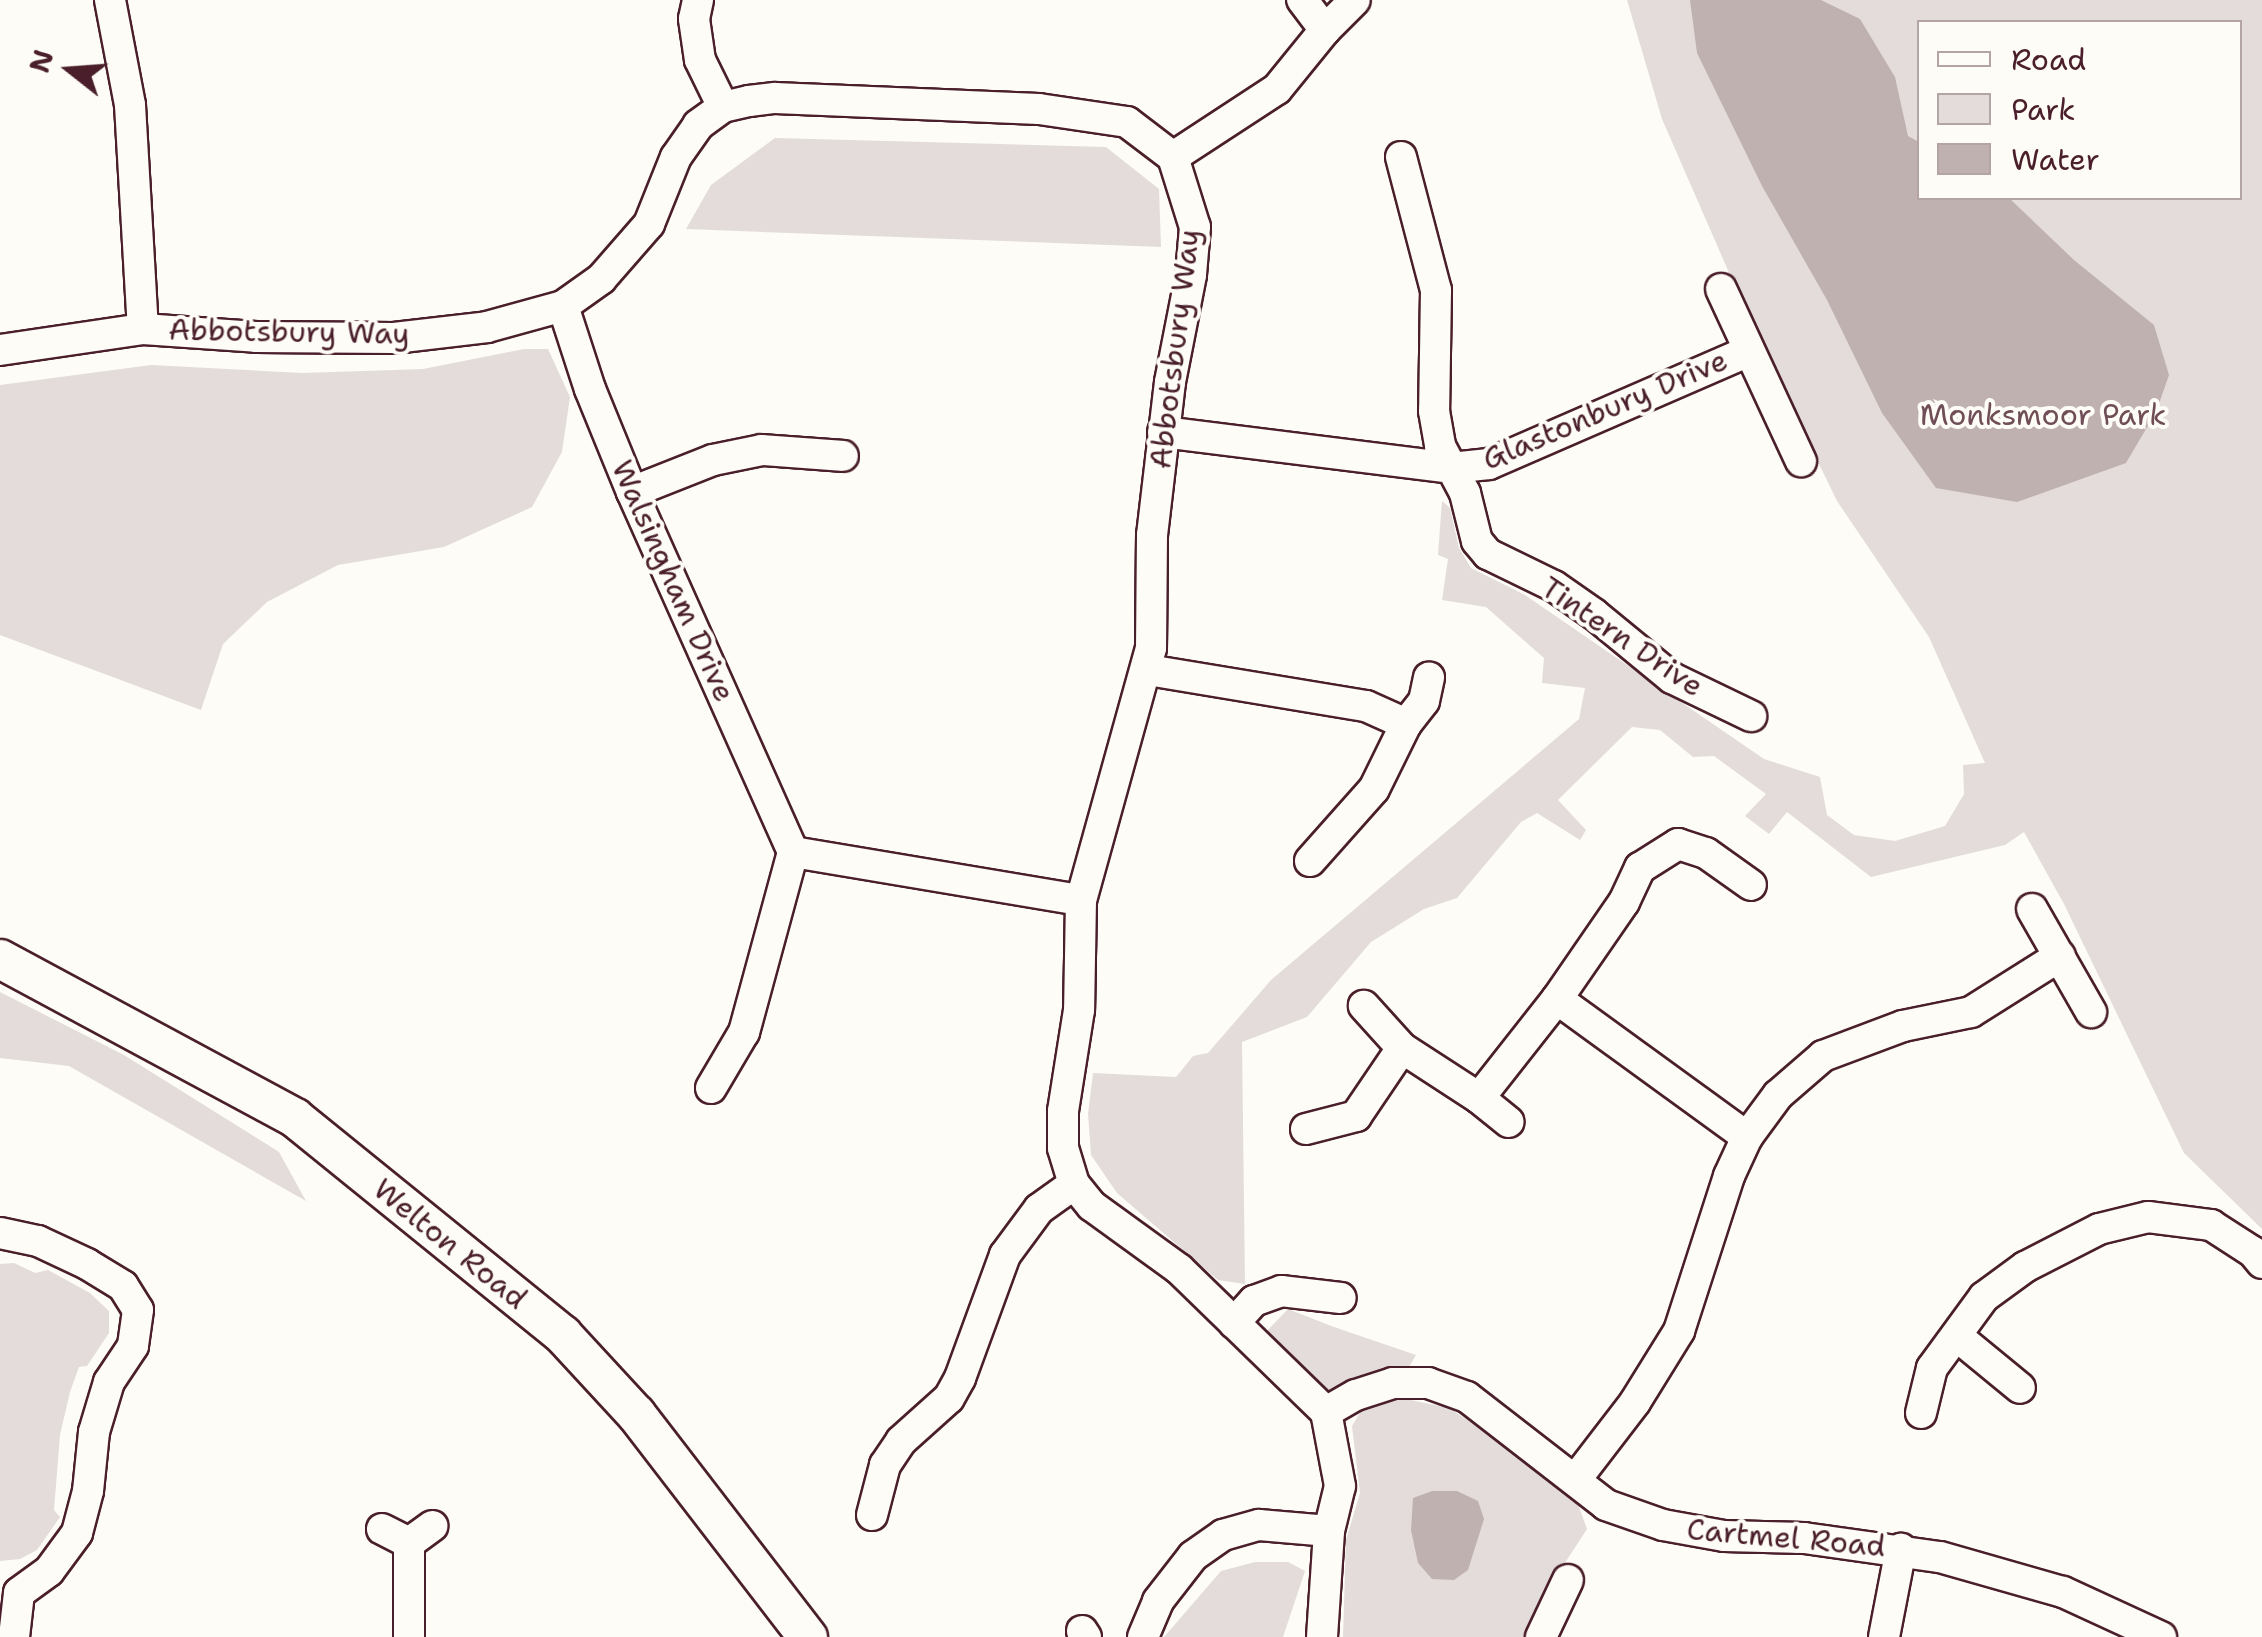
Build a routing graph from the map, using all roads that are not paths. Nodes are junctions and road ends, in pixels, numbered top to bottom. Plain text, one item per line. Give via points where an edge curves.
1 (110, 0) edge
2 (698, 0) edge
3 (1302, 0) edge
4 (1356, 0) edge
5 (1325, 30) junction
6 (723, 107) junction
7 (1173, 157) junction
8 (1401, 157) dead end
9 (1721, 289) dead end
10 (563, 306) junction
11 (143, 329) junction
12 (0, 350) edge
13 (1748, 351) junction
14 (1164, 432) junction
15 (842, 456) dead end
16 (1801, 460) dead end
17 (1451, 468) junction
18 (632, 492) junction
19 (1148, 670) junction
20 (1429, 678) dead end
21 (1751, 716) dead end
22 (1406, 724) junction
23 (794, 852) junction
24 (1310, 861) dead end
25 (1751, 885) dead end
26 (1081, 900) junction
27 (2032, 909) dead end
28 (2060, 956) junction
29 (0, 958) edge
30 (1557, 999) junction
31 (1364, 1006) dead end
32 (2090, 1012) dead end
33 (1402, 1048) junction
34 (711, 1088) dead end
35 (1480, 1098) junction
36 (1509, 1122) dead end
37 (1306, 1129) dead end
38 (1747, 1137) junction
39 (1074, 1184) junction
40 (0, 1233) edge
41 (2262, 1263) edge
42 (1341, 1298) dead end
43 (1234, 1324) junction
44 (1958, 1337) junction
45 (2020, 1388) dead end
46 (1326, 1412) junction
47 (1921, 1412) dead end
48 (1576, 1479) junction
49 (872, 1515) dead end
50 (407, 1532) dead end
51 (1330, 1532) junction
52 (1900, 1549) junction
53 (1568, 1580) dead end
54 (9, 1589) edge
55 (14, 1637) edge
56 (409, 1637) edge
57 (808, 1637) edge
58 (1142, 1637) edge
59 (1322, 1637) edge
60 (1541, 1637) edge
61 (1884, 1637) edge
62 (2160, 1637) edge

1 - 11 street via 130,106
2 - 6 street via 700,60
3 - 5 street
4 - 5 street
5 - 7 street via 1276,90
6 - 7 street via 775,98 1039,108 1127,122
6 - 10 street, Abbotsbury Way via 698,125 676,157 650,224 601,279
7 - 14 street, Abbotsbury Way via 1195,227
8 - 17 street, Tintern Drive via 1436,290 1434,411
9 - 13 street
10 - 11 street, Abbotsbury Way via 486,326 394,338
10 - 18 street, Walsingham Drive
11 - 12 street, Abbotsbury Way
13 - 16 street
13 - 17 street, Glastonbury Drive via 1489,464
14 - 17 street, Glastonbury Drive
14 - 19 street, Abbotsbury Way
15 - 18 street via 762,450 713,460
17 - 21 street, Tintern Drive via 1465,493 1476,541 1488,554 1554,586 1672,678
18 - 23 street, Walsingham Drive
19 - 22 street via 1366,706
19 - 26 street, Abbotsbury Way
20 - 22 street via 1424,702
22 - 24 street via 1374,788
23 - 26 street
23 - 34 street via 744,1032
25 - 30 street via 1678,844 1640,868
26 - 39 street, Abbotsbury Way via 1079,1010 1063,1111 1063,1148
27 - 28 street
28 - 32 street
28 - 38 street via 1970,1012 1902,1026 1824,1056 1778,1094
29 - 57 street, Welton Road via 294,1118 563,1336 636,1414
30 - 35 street
30 - 38 street
31 - 33 street
33 - 35 street
33 - 37 street via 1356,1116
35 - 36 street
38 - 48 street via 1679,1331
39 - 43 street via 1092,1206 1179,1268
39 - 49 street via 1039,1209 1006,1255 960,1378 885,1465
40 - 54 street via 38,1241 87,1264 123,1286 138,1310 134,1346 109,1382 94,1432 78,1533 49,1572
41 - 44 street via 2210,1225 2148,1217 2098,1229 2025,1266 1984,1297
42 - 43 street via 1281,1291 1254,1302
43 - 46 street
44 - 45 street
44 - 47 street via 1932,1368
46 - 48 street, Cartmel Road via 1393,1382 1428,1383 1467,1397
46 - 51 street via 1340,1486
48 - 52 street, Cartmel Road via 1606,1505 1662,1526
50 - 56 street
51 - 58 street via 1259,1525 1222,1535 1193,1556 1158,1601
51 - 59 street
52 - 61 street
52 - 62 street, Cartmel Road via 2063,1592
53 - 60 street
54 - 55 street

